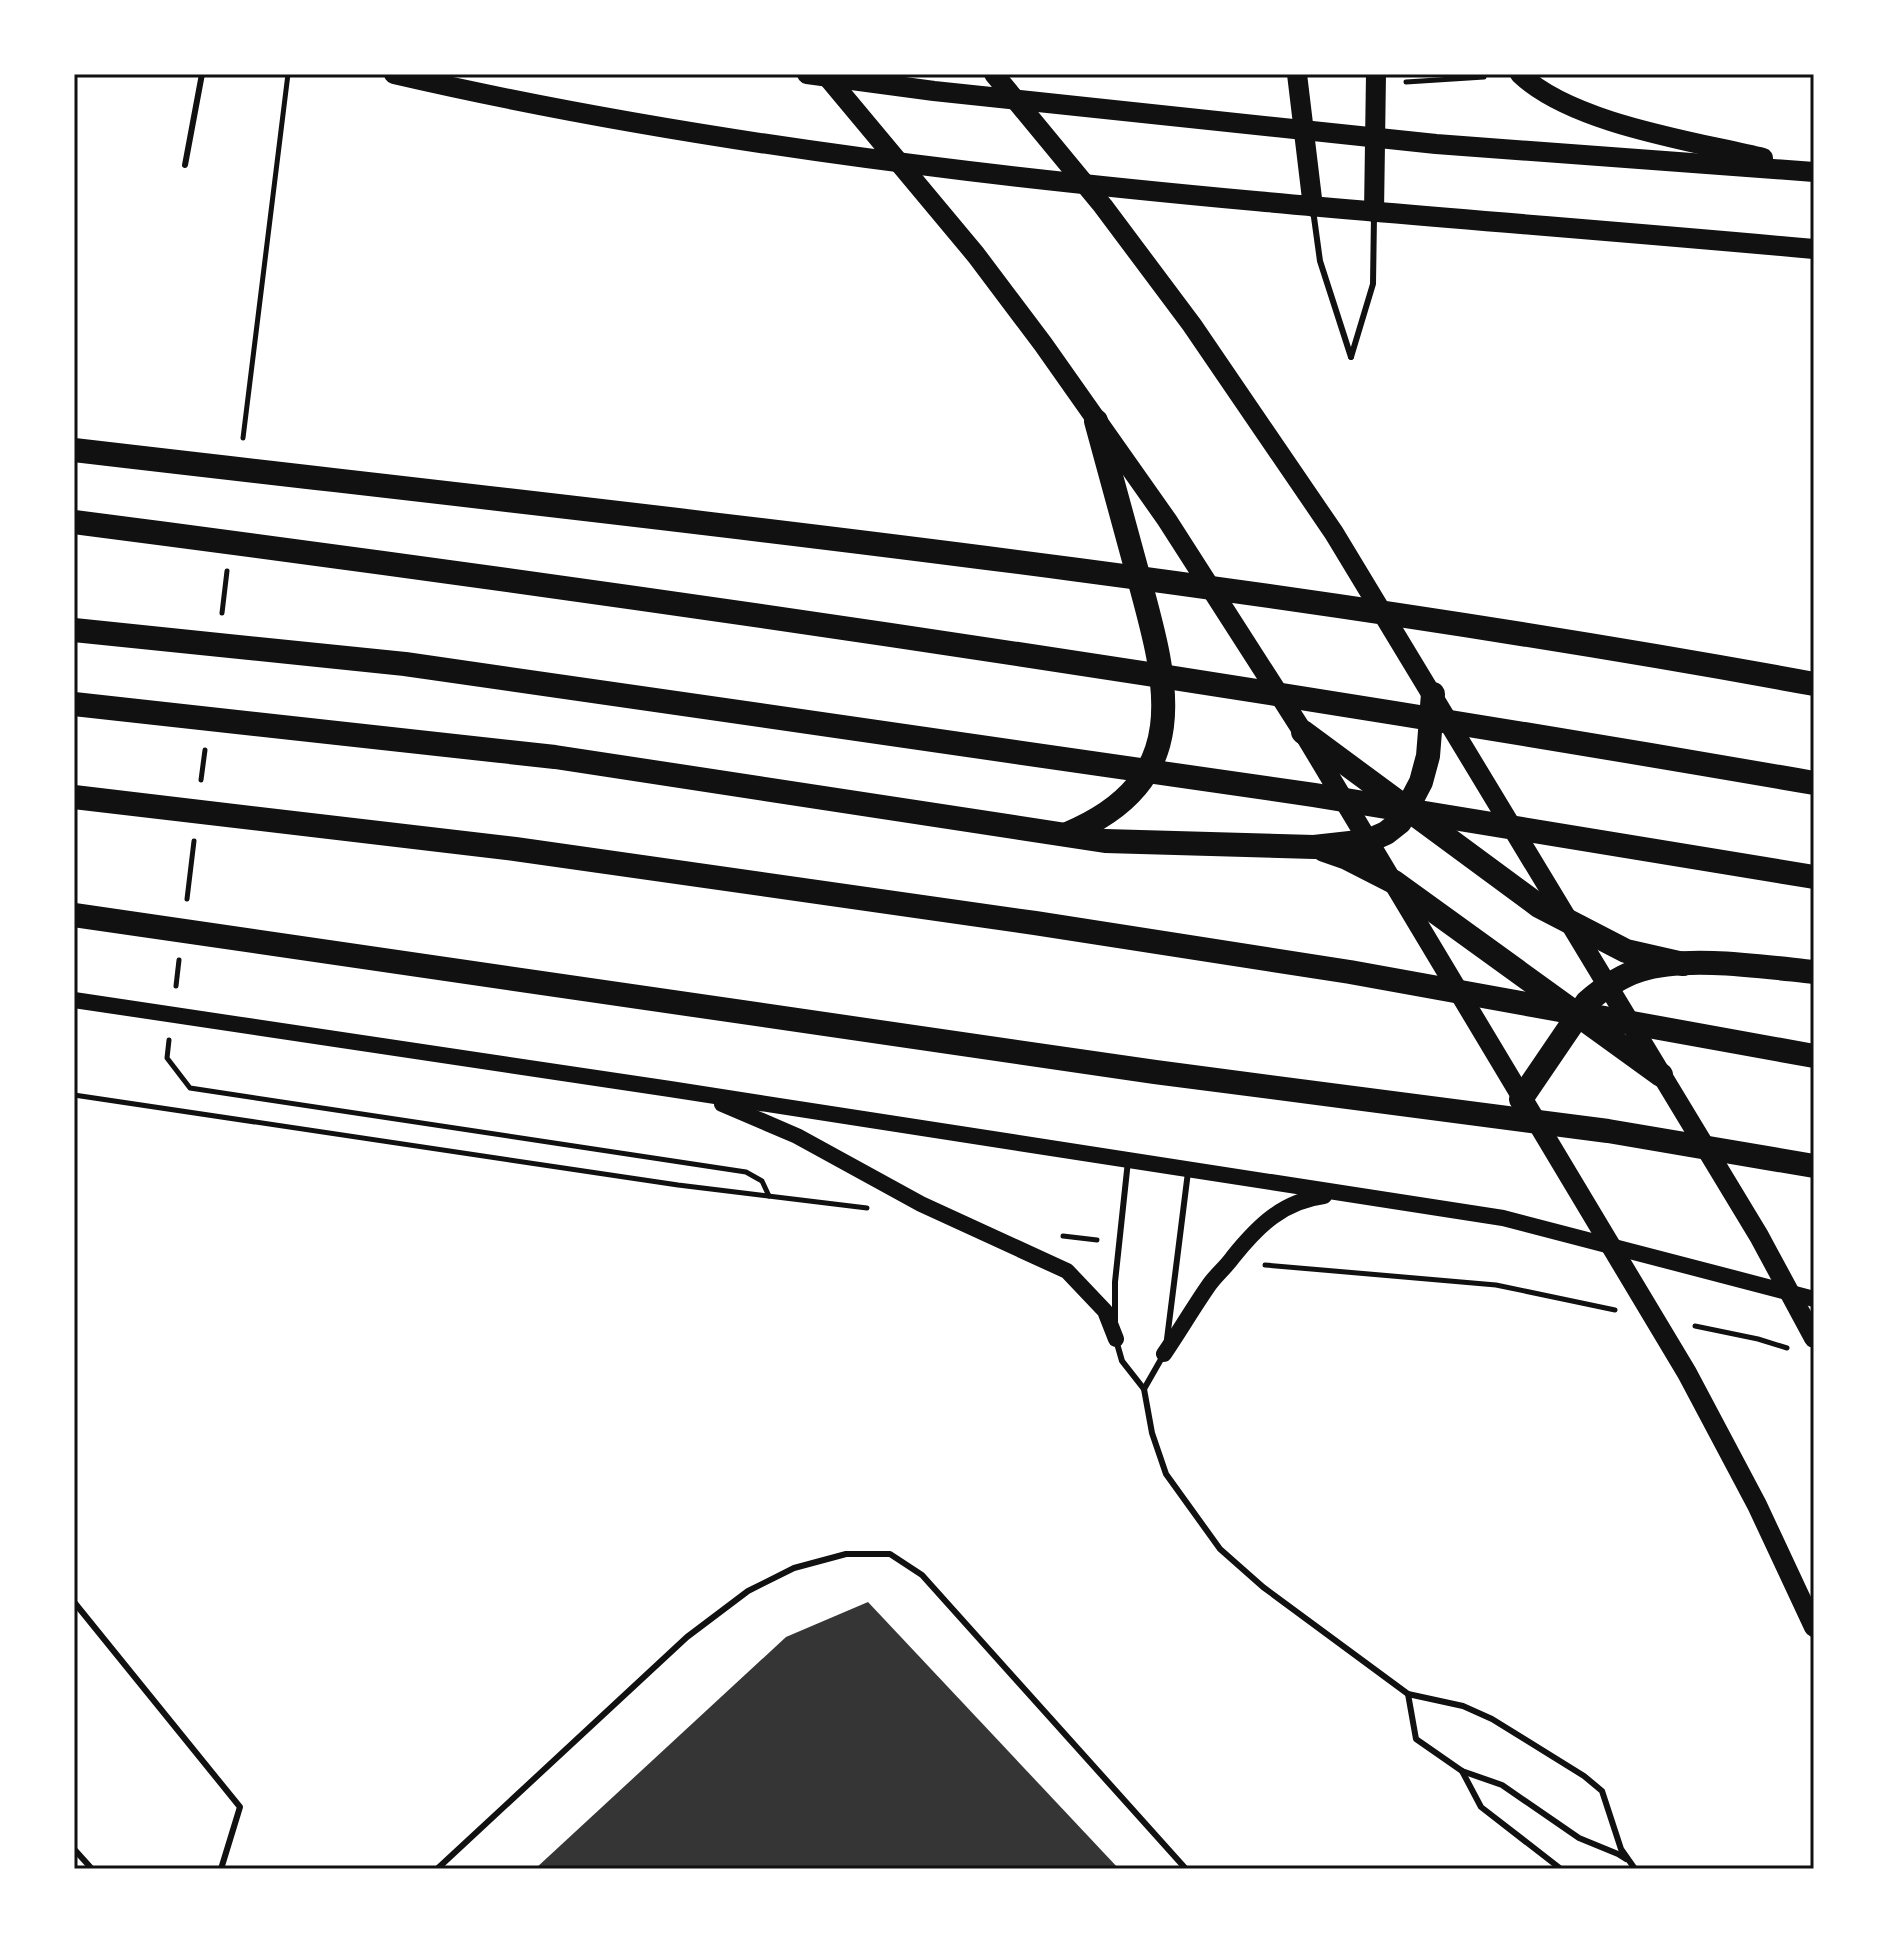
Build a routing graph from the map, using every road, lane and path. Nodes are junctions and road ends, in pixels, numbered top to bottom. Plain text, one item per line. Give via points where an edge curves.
1 (202, 74) edge
2 (288, 74) edge
3 (394, 74) edge
4 (807, 74) edge
5 (825, 74) edge
6 (994, 74) edge
7 (1297, 74) edge
8 (1376, 74) edge
9 (1520, 74) edge
10 (1484, 77) dead end
11 (1406, 82) dead end
12 (1303, 130) junction
13 (1374, 137) junction
14 (185, 165) dead end
15 (1814, 171) edge
16 (1313, 207) junction
17 (1374, 212) junction
18 (1814, 249) edge
19 (1096, 421) junction
20 (243, 439) dead end
21 (74, 450) edge
22 (74, 522) edge
23 (227, 566) dead end
24 (222, 614) dead end
25 (74, 630) edge
26 (1814, 684) edge
27 (1433, 694) junction
28 (74, 704) edge
29 (1303, 732) junction
30 (206, 741) dead end
31 (1814, 783) edge
32 (200, 788) dead end
33 (74, 797) edge
34 (1408, 809) junction
35 (1065, 835) junction
36 (194, 836) dead end
37 (1368, 841) junction
38 (1314, 847) junction
39 (1814, 877) edge
40 (1394, 882) junction
41 (187, 899) dead end
42 (74, 915) edge
43 (1570, 924) junction
44 (181, 947) dead end
45 (1683, 964) junction
46 (1814, 972) edge
47 (1608, 987) junction
48 (175, 995) dead end
49 (74, 1000) edge
50 (1577, 1015) junction
51 (171, 1026) dead end
52 (1814, 1056) edge
53 (1661, 1075) junction
54 (670, 1089) junction
55 (74, 1095) edge
56 (1521, 1099) junction
57 (1129, 1160) junction
58 (1814, 1166) edge
59 (1189, 1169) junction
60 (1342, 1194) junction
61 (769, 1196) junction
62 (873, 1209) dead end
63 (1257, 1264) dead end
64 (1814, 1299) edge
65 (1617, 1311) dead end
66 (1680, 1323) dead end
67 (1116, 1339) junction
68 (1807, 1345) edge
69 (1164, 1354) junction
70 (1144, 1389) junction
71 (74, 1602) edge
72 (1814, 1627) edge
73 (1408, 1694) junction
74 (1462, 1771) junction
75 (74, 1849) edge
76 (1633, 1866) edge
77 (92, 1869) edge
78 (221, 1869) edge
79 (437, 1869) edge
80 (1186, 1869) edge
81 (1561, 1869) edge

1 - 14 lane
2 - 20 path
3 - 16 main road via 704,135
4 - 12 main road
5 - 19 main road via 976,255
6 - 27 main road via 1192,325 1334,533
7 - 12 main road
8 - 13 main road
9 - 15 main road via 1555,98 1604,119
10 - 11 path
12 - 13 main road
12 - 16 main road
13 - 15 main road
13 - 17 main road
16 - 17 main road
16 - 17 lane via 1320,261 1351,357 1373,284
17 - 18 main road
19 - 29 main road via 1167,520
19 - 35 highway via 1151,622 1165,713 1154,757 1130,796 1096,822
21 - 26 highway via 839,539 1444,621
22 - 31 highway via 849,628
23 - 24 path
25 - 39 highway via 405,664 1298,793
27 - 34 highway via 1428,756
27 - 43 main road
28 - 35 highway via 555,757
29 - 34 highway
29 - 37 main road
30 - 32 path
33 - 52 highway via 515,849 1019,921 1350,972
34 - 37 highway via 1393,827
34 - 43 highway
35 - 38 highway via 1143,844
36 - 41 path
37 - 38 highway
37 - 40 main road
38 - 40 highway
40 - 50 highway
40 - 56 main road
42 - 58 highway via 1155,1072 1608,1131
43 - 45 highway via 1626,951
43 - 47 main road
44 - 48 path
45 - 46 highway
45 - 47 highway via 1638,971
47 - 50 highway
47 - 53 main road
49 - 54 main road
50 - 53 highway
50 - 56 highway
51 - 61 path via 167,1058 190,1088 755,1175
53 - 68 main road via 1759,1236
54 - 57 main road
54 - 67 main road via 761,1119 921,1204 1056,1264 1086,1287 1105,1311
55 - 61 path
56 - 72 main road via 1687,1373
57 - 59 main road
57 - 67 lane via 1115,1282
59 - 60 main road
59 - 69 lane
60 - 64 main road via 1503,1218
60 - 69 main road via 1306,1198 1271,1216 1210,1284
61 - 62 path
63 - 65 path via 1496,1285
66 - 68 path
67 - 70 lane via 1122,1361
69 - 70 lane
70 - 73 lane via 1166,1474 1220,1549
71 - 78 lane via 240,1807
73 - 74 lane via 1416,1739
73 - 76 lane via 1463,1706 1492,1719 1584,1776 1602,1791 1621,1849
74 - 76 lane via 1502,1785 1579,1838
74 - 81 lane via 1481,1807
75 - 77 lane
79 - 80 lane via 687,1637 748,1591 794,1568 846,1554 890,1554 922,1575

